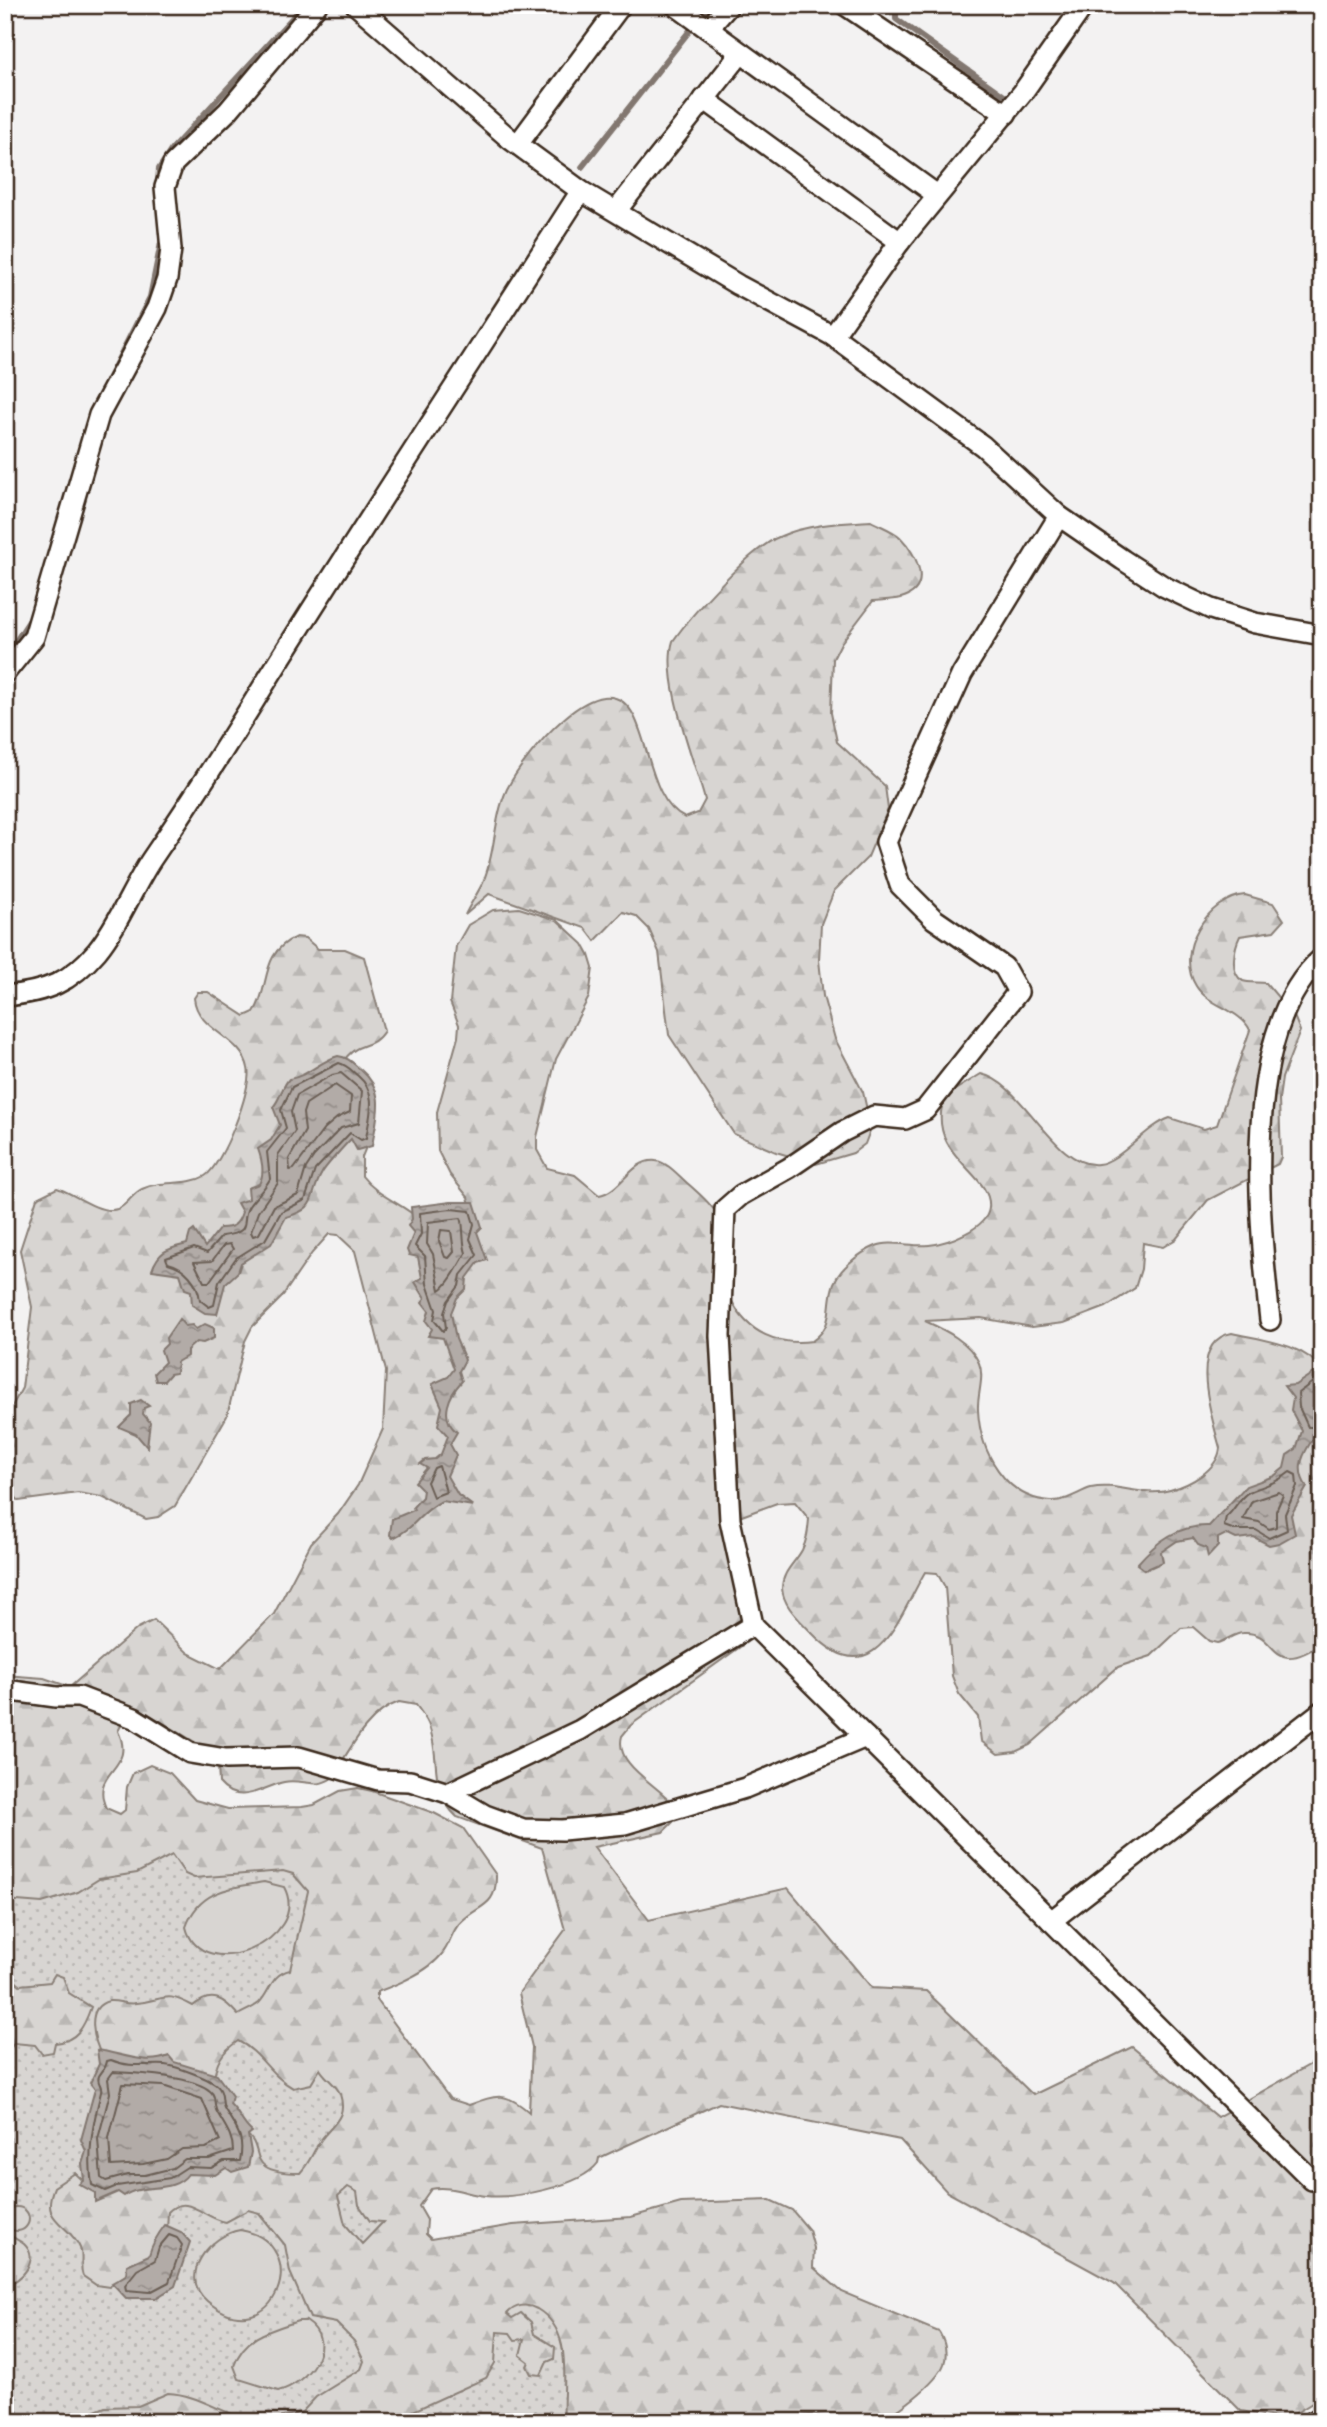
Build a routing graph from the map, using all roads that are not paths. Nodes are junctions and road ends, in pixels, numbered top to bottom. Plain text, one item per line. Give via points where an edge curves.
1 (317, 5) edge
2 (356, 5) edge
3 (621, 5) edge
4 (675, 5) edge
5 (729, 5) edge
6 (845, 5) edge
7 (1084, 5) edge
8 (708, 29) junction
9 (741, 53) junction
10 (704, 99) junction
11 (1006, 114) junction
12 (518, 144) junction
13 (581, 191) junction
14 (937, 195) junction
15 (616, 211) junction
16 (900, 242) junction
17 (833, 336) junction
18 (1059, 516) junction
19 (1322, 635) edge
20 (5, 673) edge
21 (1322, 958) edge
22 (5, 996) edge
23 (1270, 1320) dead end
24 (753, 1625) junction
25 (5, 1690) edge
26 (1322, 1711) edge
27 (866, 1737) junction
28 (448, 1793) junction
29 (1051, 1921) junction
30 (1312, 2180) dead end
31 (1322, 2416) edge
32 (1312, 2422) edge

1 - 20 street via 228,111 173,164 165,187 171,249 167,279 157,308 99,415 34,637
2 - 12 street
3 - 12 street
4 - 8 street
5 - 8 street
6 - 11 street
7 - 11 street
8 - 9 street
9 - 10 street
9 - 14 street
10 - 15 street
10 - 16 street
11 - 14 street
12 - 13 street
13 - 15 street
13 - 22 street via 98,949 70,977 38,992
14 - 16 street
15 - 17 street
16 - 17 street
17 - 18 street via 983,446
18 - 19 street via 1165,587 1211,609 1255,623
18 - 24 street via 962,674 886,842 900,885 934,919 1004,967 1018,992 925,1110 905,1119 874,1116 725,1209 720,1336 730,1520
21 - 23 street via 1296,991 1266,1072 1261,1234
24 - 27 street
24 - 28 street via 580,1730
25 - 28 street via 79,1697 134,1718 190,1754 226,1759 299,1757 378,1780 410,1781
26 - 29 street
27 - 28 street via 745,1788 625,1824 523,1829 485,1815
27 - 29 street
29 - 30 street
31 - 32 street

